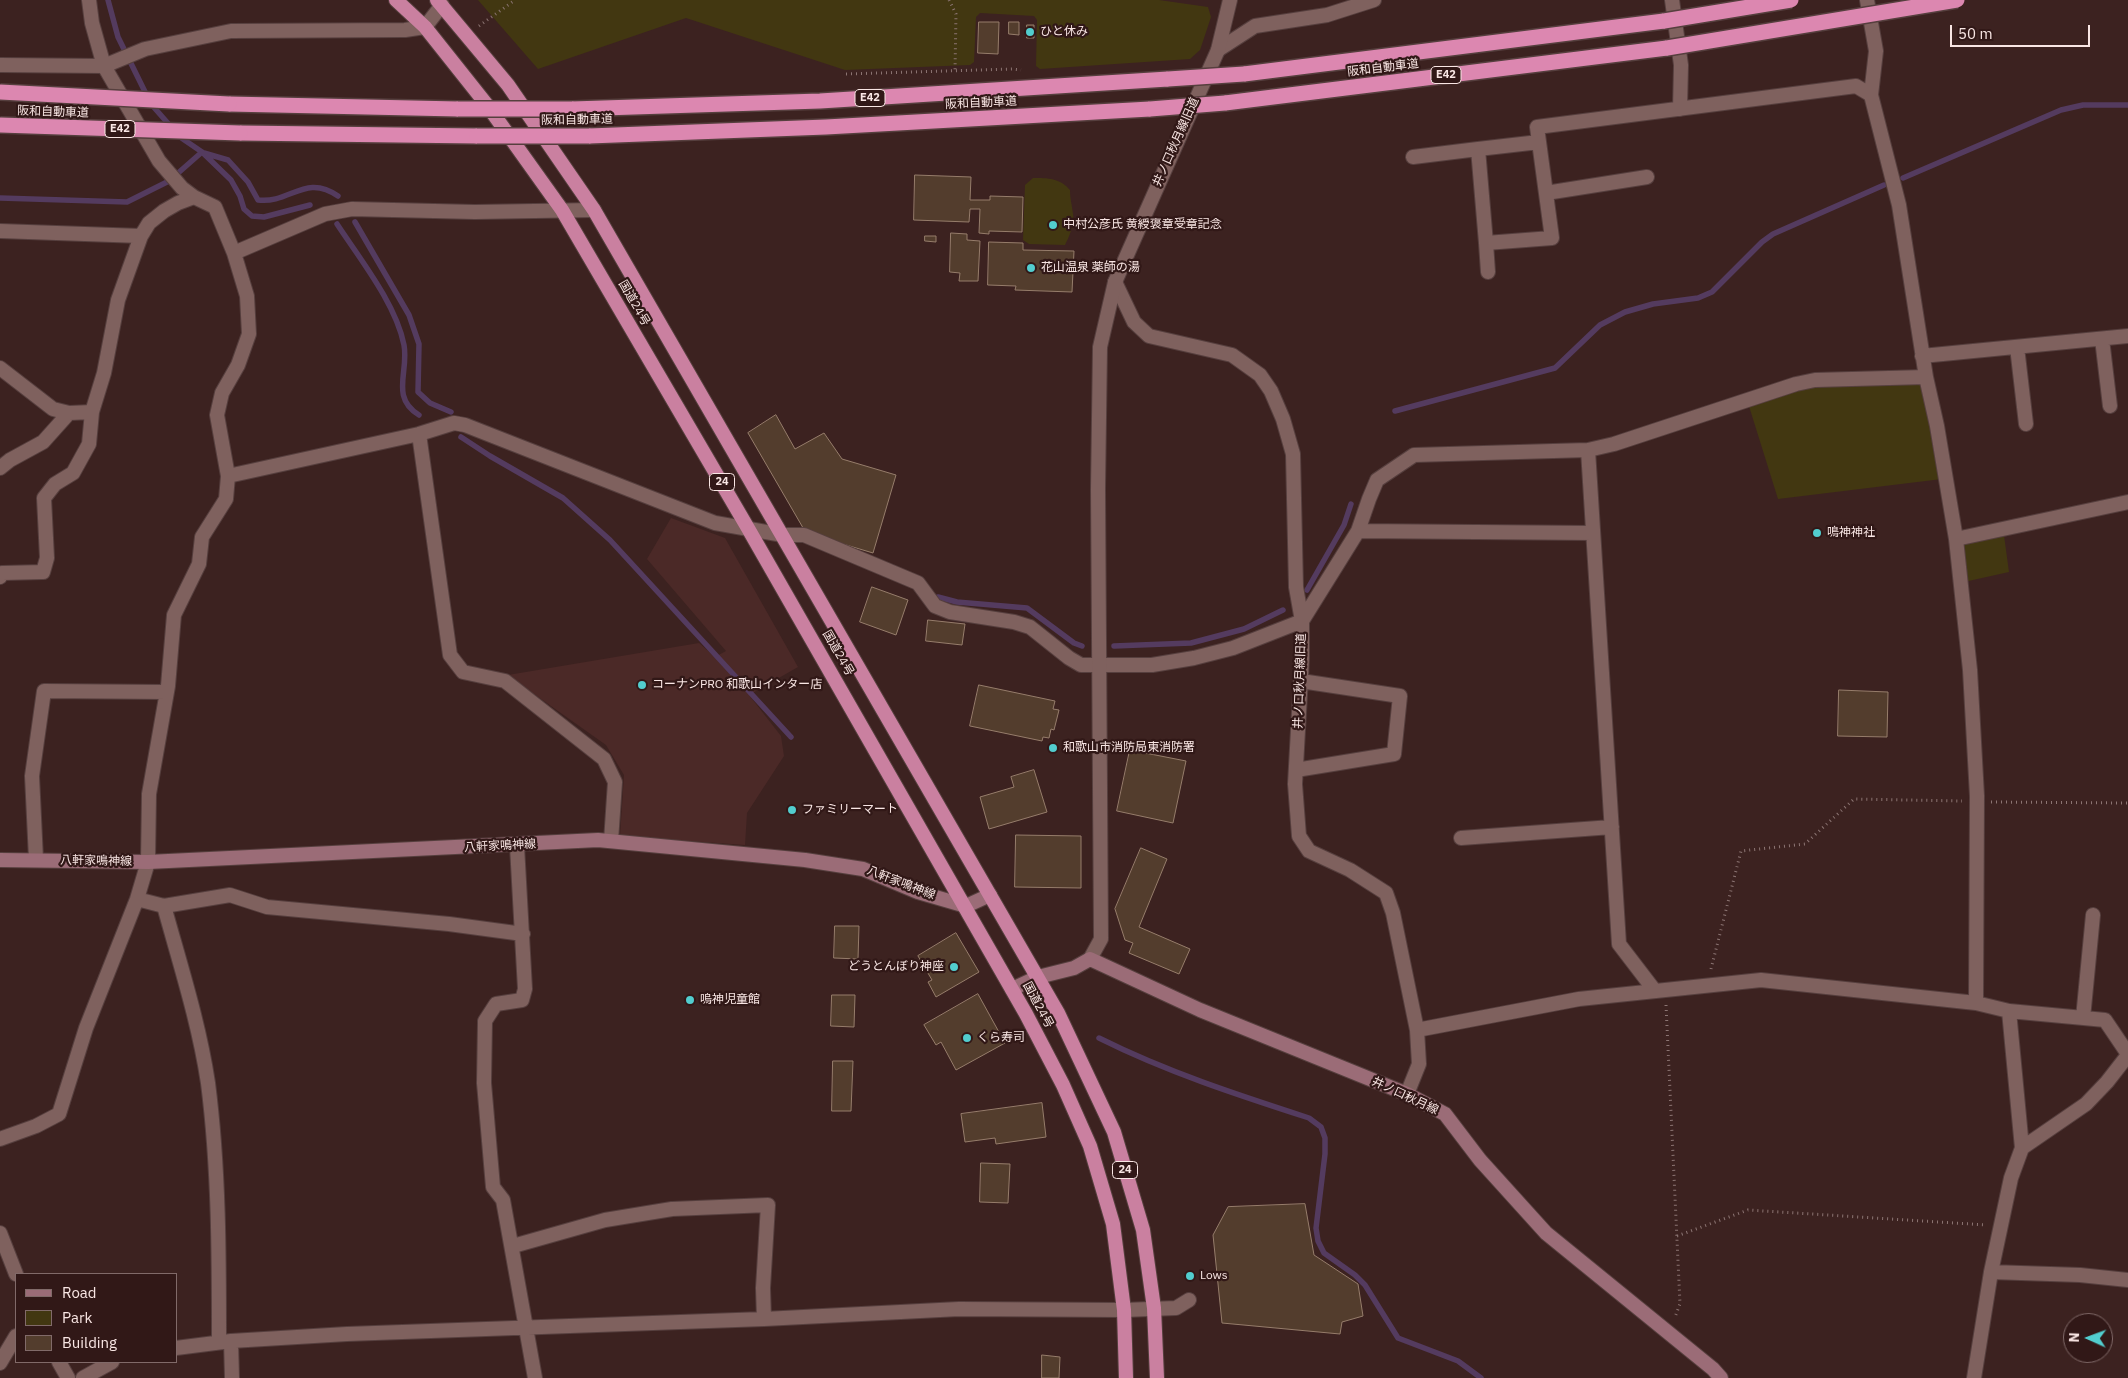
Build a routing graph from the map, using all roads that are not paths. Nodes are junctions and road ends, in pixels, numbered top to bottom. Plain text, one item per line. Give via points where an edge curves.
1 (89, 0) edge
2 (396, 0) edge
3 (1230, 0) edge
4 (1374, 0) edge
5 (1672, 0) edge
6 (1790, 0) edge
7 (1866, 0) edge
8 (1957, 0) edge
9 (440, 3) edge
10 (425, 27) junction
11 (1218, 50) junction
12 (109, 64) junction
13 (0, 65) edge
14 (0, 92) edge
15 (1871, 95) junction
16 (1680, 109) junction
17 (0, 125) edge
18 (1539, 142) junction
19 (1478, 149) junction
20 (1412, 157) dead end
21 (1646, 177) dead end
22 (1546, 194) junction
23 (194, 197) junction
24 (562, 210) junction
25 (594, 210) junction
26 (0, 231) edge
27 (141, 236) junction
28 (1486, 243) junction
29 (234, 253) junction
30 (1488, 272) dead end
31 (1115, 282) junction
32 (2128, 336) edge
33 (2102, 339) junction
34 (2018, 347) junction
35 (1922, 356) junction
36 (0, 368) edge
37 (1926, 378) junction
38 (2110, 406) dead end
39 (92, 412) junction
40 (69, 413) junction
41 (2026, 424) dead end
42 (419, 434) junction
43 (1588, 450) junction
44 (0, 468) edge
45 (228, 476) junction
46 (2128, 502) edge
47 (749, 530) junction
48 (1358, 531) junction
49 (1593, 533) junction
50 (783, 535) junction
51 (1956, 539) junction
52 (0, 577) edge
53 (1302, 620) junction
54 (1099, 665) junction
55 (1301, 681) junction
56 (167, 692) junction
57 (1296, 770) junction
58 (1612, 827) junction
59 (1461, 838) dead end
60 (611, 841) junction
61 (517, 846) junction
62 (0, 860) edge
63 (36, 860) junction
64 (148, 862) junction
65 (990, 895) junction
66 (137, 899) junction
67 (164, 906) junction
68 (966, 906) junction
69 (2093, 915) dead end
70 (522, 934) junction
71 (1090, 959) junction
72 (1038, 978) junction
73 (1012, 989) junction
74 (1655, 991) junction
75 (1976, 1003) junction
76 (2009, 1011) junction
77 (2083, 1018) junction
78 (1417, 1030) junction
79 (2128, 1054) edge
80 (1407, 1094) junction
81 (0, 1138) edge
82 (2022, 1148) junction
83 (0, 1233) edge
84 (513, 1246) junction
85 (1991, 1272) junction
86 (16, 1273) edge
87 (2128, 1280) edge
88 (1189, 1300) dead end
89 (1154, 1308) junction
90 (1124, 1310) junction
91 (764, 1319) junction
92 (527, 1329) junction
93 (15, 1338) edge
94 (225, 1341) junction
95 (178, 1348) edge
96 (0, 1363) edge
97 (60, 1363) edge
98 (110, 1363) edge
99 (68, 1378) edge
100 (83, 1378) edge
101 (232, 1378) edge
102 (535, 1378) edge
103 (1126, 1378) edge
104 (1157, 1378) edge
105 (1721, 1378) edge
106 (1974, 1378) edge

1 - 12 street via 92,22
2 - 10 highway, 国道24号 / 24
3 - 11 street, 井ノ口秋月線旧道
4 - 11 street via 1327,15 1255,26
5 - 16 street via 1680,65
6 - 14 highway, 阪和自動車道 / E42, bridge via 1664,21 1244,74 820,101 572,109 458,109 229,104
7 - 15 street via 1876,51
8 - 17 highway, 阪和自動車道 / E42, bridge via 1667,48 1225,103 1150,109 589,136 240,133
9 - 10 street
9 - 25 highway, 国道24号 / 24 via 508,85
10 - 12 street via 405,30 231,31 146,49
10 - 24 highway, 国道24号 / 24 via 487,105
11 - 31 street, 井ノ口秋月線旧道
12 - 13 street
12 - 23 street via 159,161
15 - 16 street via 1856,86
15 - 35 street via 1899,205
16 - 18 street via 1537,127
18 - 19 street
18 - 22 street
19 - 20 street
19 - 28 street
21 - 22 street
22 - 28 street via 1552,238
23 - 27 street via 164,211 149,223
23 - 29 street via 214,207
24 - 25 street
24 - 29 street via 352,209 325,214
24 - 47 highway, 国道24号 / 24
25 - 50 highway, 国道24号 / 24
26 - 27 street
27 - 39 street via 118,300 104,373
28 - 30 street
29 - 45 street via 247,296 248,334 238,365 222,393 217,415
31 - 53 street, 井ノ口秋月線旧道 via 1134,322 1149,336 1232,355 1260,375 1271,391 1293,454 1296,586
31 - 54 street, 井ノ口秋月線旧道 via 1100,347
32 - 33 street
33 - 34 street
33 - 38 street
34 - 35 street
34 - 41 street
35 - 37 street
36 - 40 street via 53,409
37 - 43 street via 1814,380
37 - 51 street
39 - 40 street
39 - 52 street via 89,444 73,473 54,484 44,498 47,558 43,572 2,573
40 - 44 street via 43,442
42 - 45 street
42 - 47 street via 454,423 465,425 715,523
42 - 60 street via 450,655 463,672 505,681 604,759 615,782
43 - 48 street via 1414,455 1377,480
43 - 49 street
45 - 56 street via 226,499 202,538 199,564 174,615
46 - 51 street
47 - 50 street
47 - 68 highway, 国道24号 / 24
48 - 49 street
48 - 53 street
49 - 58 street
50 - 54 street via 804,535 918,583 934,606 950,612 1030,627 1081,665
50 - 65 highway, 国道24号 / 24
51 - 75 street via 1970,670 1977,801
53 - 54 street via 1233,648 1194,658 1152,664
53 - 55 street, 井ノ口秋月線旧道
54 - 71 street, 井ノ口秋月線旧道 via 1101,940
55 - 57 street, 井ノ口秋月線旧道
55 - 57 street via 1400,696 1394,754
56 - 63 street via 44,691 32,776
56 - 64 street via 149,794
57 - 78 street, 井ノ口秋月線旧道 via 1299,836 1309,851 1350,870 1386,894 1393,913
58 - 59 street
58 - 74 street via 1619,944
60 - 61 main road, 八軒家鳴神線
60 - 68 main road, 八軒家鳴神線 via 805,860 863,869 918,892
61 - 64 main road, 八軒家鳴神線
61 - 70 street
62 - 63 main road, 八軒家鳴神線
63 - 64 main road, 八軒家鳴神線
64 - 66 street
65 - 68 main road
65 - 72 highway, 国道24号 / 24
66 - 67 street
66 - 81 street via 86,1028 59,1114
67 - 70 street via 230,895 267,907
67 - 94 street via 208,1083
68 - 73 highway, 国道24号 / 24
69 - 77 street
70 - 84 street via 525,989 522,1000 496,1004 485,1021 484,1083 493,1188 503,1200
71 - 72 main road via 1074,968
71 - 80 main road, 井ノ口秋月線 via 1200,1010
72 - 73 main road
72 - 89 highway, 国道24号 / 24 via 1114,1132 1143,1230
73 - 90 highway, 国道24号 / 24 via 1063,1085 1090,1146 1113,1224
74 - 75 street via 1761,980
74 - 78 street via 1579,1000
75 - 76 street
76 - 77 street
76 - 82 street
77 - 79 street via 2105,1020
78 - 80 street, 井ノ口秋月線旧道 via 1419,1064
79 - 82 street via 2086,1104
80 - 105 main road, 井ノ口秋月線 via 1445,1114 1480,1160 1546,1233
82 - 85 street
83 - 86 street
84 - 91 street via 605,1220 653,1212 768,1205
84 - 92 street
85 - 87 street
85 - 106 street
88 - 89 street via 1176,1308
89 - 90 street
89 - 104 highway, 国道24号 / 24
90 - 91 street via 959,1309
90 - 103 highway, 国道24号 / 24
91 - 92 street
92 - 94 street
92 - 102 street
93 - 96 street
94 - 95 street
94 - 101 street
97 - 99 street
98 - 100 street

